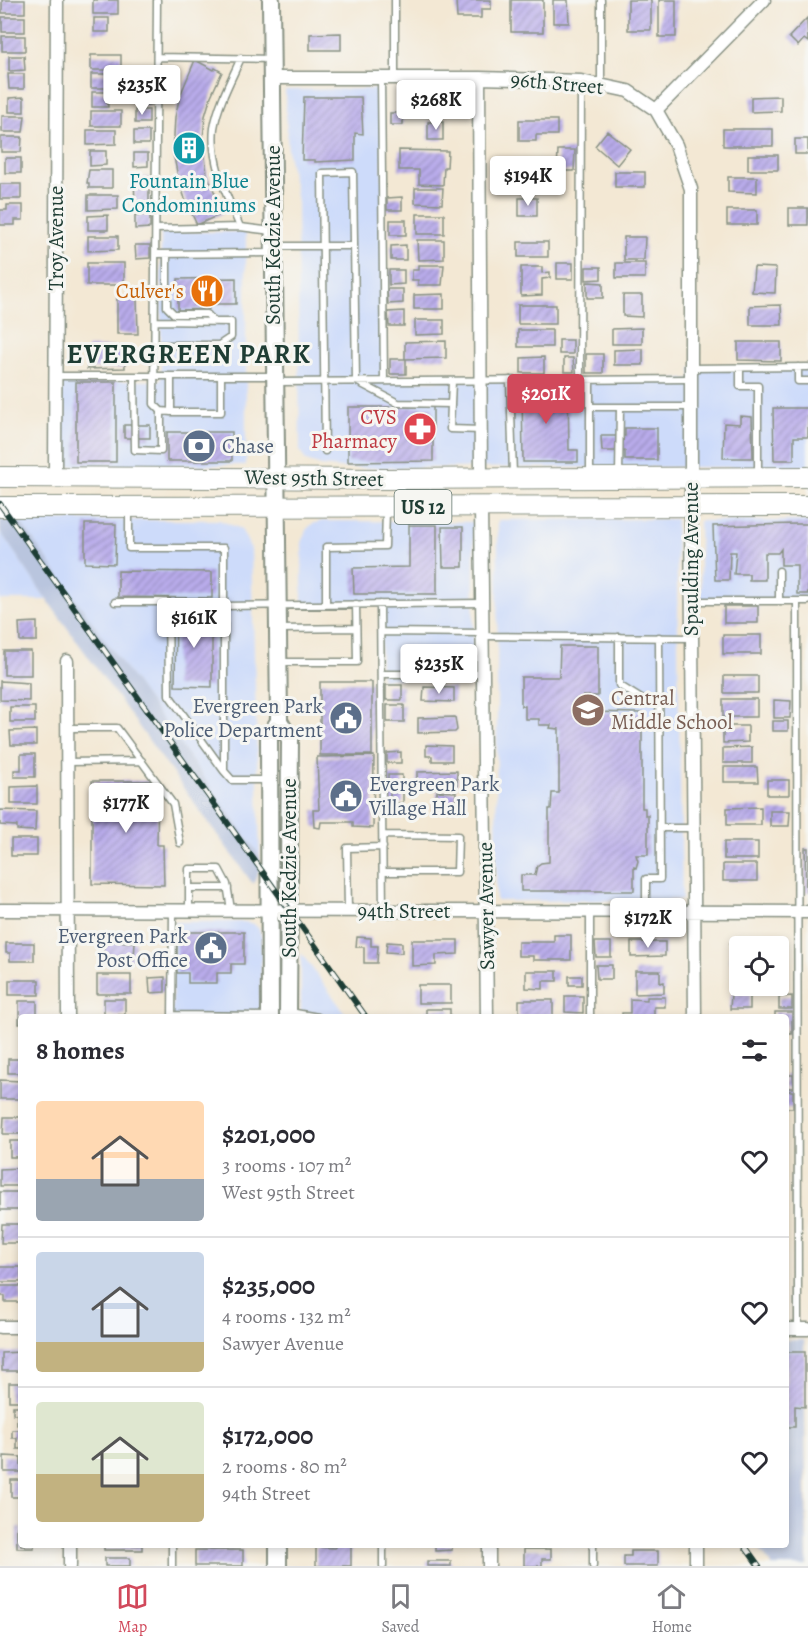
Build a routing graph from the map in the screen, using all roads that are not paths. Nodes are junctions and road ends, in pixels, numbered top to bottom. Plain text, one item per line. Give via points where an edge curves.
1 (57, 0) edge
2 (158, 0) edge
3 (271, 0) edge
4 (395, 0) edge
5 (601, 0) edge
6 (764, 0) edge
7 (157, 57) junction
8 (241, 58) junction
9 (271, 59) junction
10 (272, 78) junction
11 (381, 78) junction
12 (395, 78) junction
13 (479, 78) junction
14 (581, 81) junction
15 (601, 85) junction
16 (656, 110) junction
17 (240, 227) junction
18 (156, 229) junction
19 (273, 243) junction
20 (323, 246) junction
21 (354, 246) junction
22 (156, 254) junction
23 (167, 254) junction
24 (155, 321) junction
25 (214, 322) junction
26 (155, 345) junction
27 (808, 367) edge
28 (740, 368) junction
29 (798, 368) junction
30 (691, 374) junction
31 (55, 376) junction
32 (134, 376) junction
33 (221, 376) junction
34 (155, 377) junction
35 (171, 377) junction
36 (274, 379) junction
37 (510, 380) junction
38 (580, 380) junction
39 (590, 380) junction
40 (356, 381) junction
41 (384, 381) junction
42 (452, 381) junction
43 (480, 381) junction
44 (808, 381) edge
45 (325, 382) junction
46 (451, 404) junction
47 (590, 407) junction
48 (620, 407) junction
49 (691, 407) junction
50 (161, 411) junction
51 (171, 412) junction
52 (481, 430) junction
53 (326, 452) dead end
54 (0, 477) edge
55 (55, 477) junction
56 (275, 477) junction
57 (691, 477) junction
58 (758, 477) junction
59 (808, 477) edge
60 (481, 478) junction
61 (513, 478) junction
62 (590, 478) junction
63 (619, 478) junction
64 (691, 506) junction
65 (808, 506) edge
66 (0, 507) edge
67 (129, 507) junction
68 (276, 507) junction
69 (386, 507) junction
70 (481, 507) junction
71 (779, 571) dead end
72 (692, 601) junction
73 (779, 601) junction
74 (797, 601) junction
75 (808, 601) edge
76 (115, 602) dead end
77 (482, 603) junction
78 (326, 604) junction
79 (356, 604) junction
80 (380, 604) junction
81 (277, 605) junction
82 (224, 606) junction
83 (356, 628) junction
84 (277, 629) junction
85 (381, 632) junction
86 (482, 635) junction
87 (619, 637) junction
88 (659, 637) junction
89 (692, 638) junction
90 (68, 661) dead end
91 (278, 662) junction
92 (381, 674) junction
93 (483, 674) junction
94 (659, 700) junction
95 (224, 710) junction
96 (279, 715) junction
97 (67, 728) junction
98 (142, 761) junction
99 (67, 762) junction
100 (224, 771) junction
101 (270, 780) junction
102 (660, 828) junction
103 (693, 828) junction
104 (382, 835) junction
105 (180, 843) dead end
106 (383, 847) junction
107 (383, 872) junction
108 (189, 888) junction
109 (228, 888) junction
110 (0, 910) edge
111 (68, 910) junction
112 (173, 910) junction
113 (189, 910) junction
114 (231, 911) junction
115 (271, 911) junction
116 (290, 911) junction
117 (348, 911) junction
118 (383, 911) junction
119 (486, 911) junction
120 (590, 912) junction
121 (646, 912) junction
122 (694, 912) junction
123 (803, 912) edge
124 (68, 1014) edge
125 (172, 1014) edge
126 (270, 1014) edge
127 (288, 1014) edge
128 (487, 1014) edge
129 (590, 1014) edge
130 (695, 1014) edge
131 (0, 1327) edge
132 (18, 1327) edge
133 (797, 1329) edge
134 (70, 1548) edge
135 (172, 1548) edge
136 (278, 1548) edge
137 (383, 1548) edge
138 (489, 1548) edge
139 (593, 1548) edge
140 (696, 1548) edge
141 (70, 1566) edge
142 (171, 1566) edge
143 (278, 1566) edge
144 (383, 1566) edge
145 (489, 1566) edge
146 (593, 1566) edge
147 (696, 1566) edge

1 - 31 street, Troy Avenue
2 - 7 lane
3 - 9 main road, South Kedzie Avenue
4 - 12 lane
5 - 15 lane
6 - 16 street
7 - 8 lane
7 - 18 lane
8 - 9 lane
8 - 17 lane via 214,127 217,164
9 - 10 main road, South Kedzie Avenue
10 - 11 street, 96th Street
10 - 19 main road, South Kedzie Avenue
11 - 12 street, 96th Street
11 - 41 lane
12 - 13 street, 96th Street
13 - 14 street, 96th Street
13 - 43 street
14 - 15 street, 96th Street
14 - 38 lane
15 - 16 street, 96th Street via 628,91
16 - 30 street, Spaulding Avenue via 676,145 691,189
17 - 18 lane
17 - 19 lane
18 - 22 lane
19 - 20 lane
19 - 23 lane
19 - 36 main road, South Kedzie Avenue
20 - 21 lane
20 - 21 lane via 322,173 353,172
20 - 45 lane
21 - 40 lane
22 - 23 lane
22 - 24 lane
23 - 25 lane via 167,307 174,314 207,314
24 - 25 lane
24 - 26 lane
25 - 26 lane via 231,322 231,337 219,345
26 - 34 lane
27 - 29 lane
28 - 29 lane
28 - 30 lane
28 - 58 lane via 740,386 758,386
29 - 44 lane via 798,381
30 - 39 lane
30 - 49 street, Spaulding Avenue
31 - 32 lane
31 - 55 street, Troy Avenue
32 - 34 lane
32 - 50 lane via 135,450 161,451
33 - 35 lane
33 - 36 lane
33 - 51 lane via 221,412
34 - 35 lane
34 - 50 lane via 154,404
35 - 51 lane
36 - 45 lane
36 - 56 main road, South Kedzie Avenue
37 - 38 lane
37 - 43 lane
37 - 61 lane
38 - 39 lane
39 - 47 lane
40 - 41 lane
40 - 45 lane
40 - 46 lane via 398,403
41 - 42 lane
42 - 43 lane
42 - 46 lane
43 - 52 street
45 - 53 lane
46 - 52 lane via 450,429
47 - 48 lane
47 - 62 lane
48 - 49 lane
48 - 63 lane
49 - 57 street, Spaulding Avenue
50 - 51 lane
52 - 60 street
54 - 55 main road, West 95th Street / US 12
55 - 56 main road, West 95th Street / US 12
56 - 60 main road, West 95th Street / US 12
56 - 68 main road, South Kedzie Avenue
57 - 58 main road, West 95th Street / US 12
57 - 63 main road, West 95th Street / US 12
57 - 64 street, Spaulding Avenue
58 - 59 main road, West 95th Street / US 12
60 - 61 main road, West 95th Street / US 12
61 - 62 main road, West 95th Street / US 12
62 - 63 main road, West 95th Street / US 12
64 - 65 main road, West 95th Street / US 12
64 - 70 main road, West 95th Street / US 12
64 - 72 street, Spaulding Avenue
66 - 67 main road, West 95th Street / US 12
67 - 68 main road, West 95th Street / US 12
67 - 82 lane via 129,548 224,548
68 - 69 main road, West 95th Street / US 12
68 - 81 main road, South Kedzie Avenue
69 - 70 main road, West 95th Street / US 12
69 - 78 lane via 385,546 326,547
70 - 77 street, Sawyer Avenue
71 - 73 lane
72 - 73 lane
72 - 89 street, Spaulding Avenue
73 - 74 lane
74 - 75 lane
74 - 123 lane
76 - 100 lane via 168,602 169,695
77 - 80 lane
77 - 86 street, Sawyer Avenue
78 - 79 lane
78 - 81 lane
79 - 80 lane
79 - 83 lane
80 - 85 lane
81 - 82 lane
81 - 84 main road, South Kedzie Avenue
82 - 95 lane
83 - 84 lane
83 - 91 lane via 357,662
84 - 91 main road, South Kedzie Avenue
85 - 86 lane
85 - 92 lane
86 - 87 lane
86 - 93 street, Sawyer Avenue
87 - 88 lane
87 - 94 lane via 620,685 643,700
88 - 89 lane
88 - 94 lane
89 - 103 street, Spaulding Avenue
90 - 97 street
91 - 96 main road, South Kedzie Avenue
92 - 93 lane
92 - 104 lane
93 - 119 street, Sawyer Avenue
94 - 102 lane
95 - 96 lane
95 - 100 lane
96 - 101 main road, South Kedzie Avenue via 270,737
96 - 116 main road, South Kedzie Avenue via 290,739
97 - 98 lane via 117,728
97 - 99 street
98 - 99 lane
98 - 105 lane via 173,804
99 - 111 street
100 - 101 lane via 232,780
101 - 115 main road, South Kedzie Avenue
102 - 103 lane
102 - 121 lane via 660,879 646,879
103 - 122 street, Spaulding Avenue
104 - 106 lane
104 - 107 lane via 458,836 458,872
106 - 107 lane
106 - 117 lane via 347,848
107 - 118 lane
108 - 109 lane
108 - 109 lane via 189,869 219,868
108 - 113 lane
109 - 114 lane
110 - 111 street, 94th Street
111 - 112 street, 94th Street
111 - 124 street
112 - 113 street, 94th Street
112 - 125 lane
113 - 114 street, 94th Street
114 - 115 street, 94th Street
115 - 116 street, 94th Street
115 - 126 main road, South Kedzie Avenue
116 - 117 street, 94th Street
116 - 127 main road, South Kedzie Avenue
117 - 118 street, 94th Street
118 - 119 street, 94th Street
119 - 120 street, 94th Street
119 - 128 street, Sawyer Avenue
120 - 121 street, 94th Street
120 - 129 lane
121 - 122 street, 94th Street
122 - 123 street, 94th Street
122 - 130 street, Spaulding Avenue
123 - 133 lane
131 - 132 street
134 - 141 street
135 - 142 lane
136 - 143 main road
137 - 144 lane
138 - 145 street
139 - 146 lane
140 - 147 street

